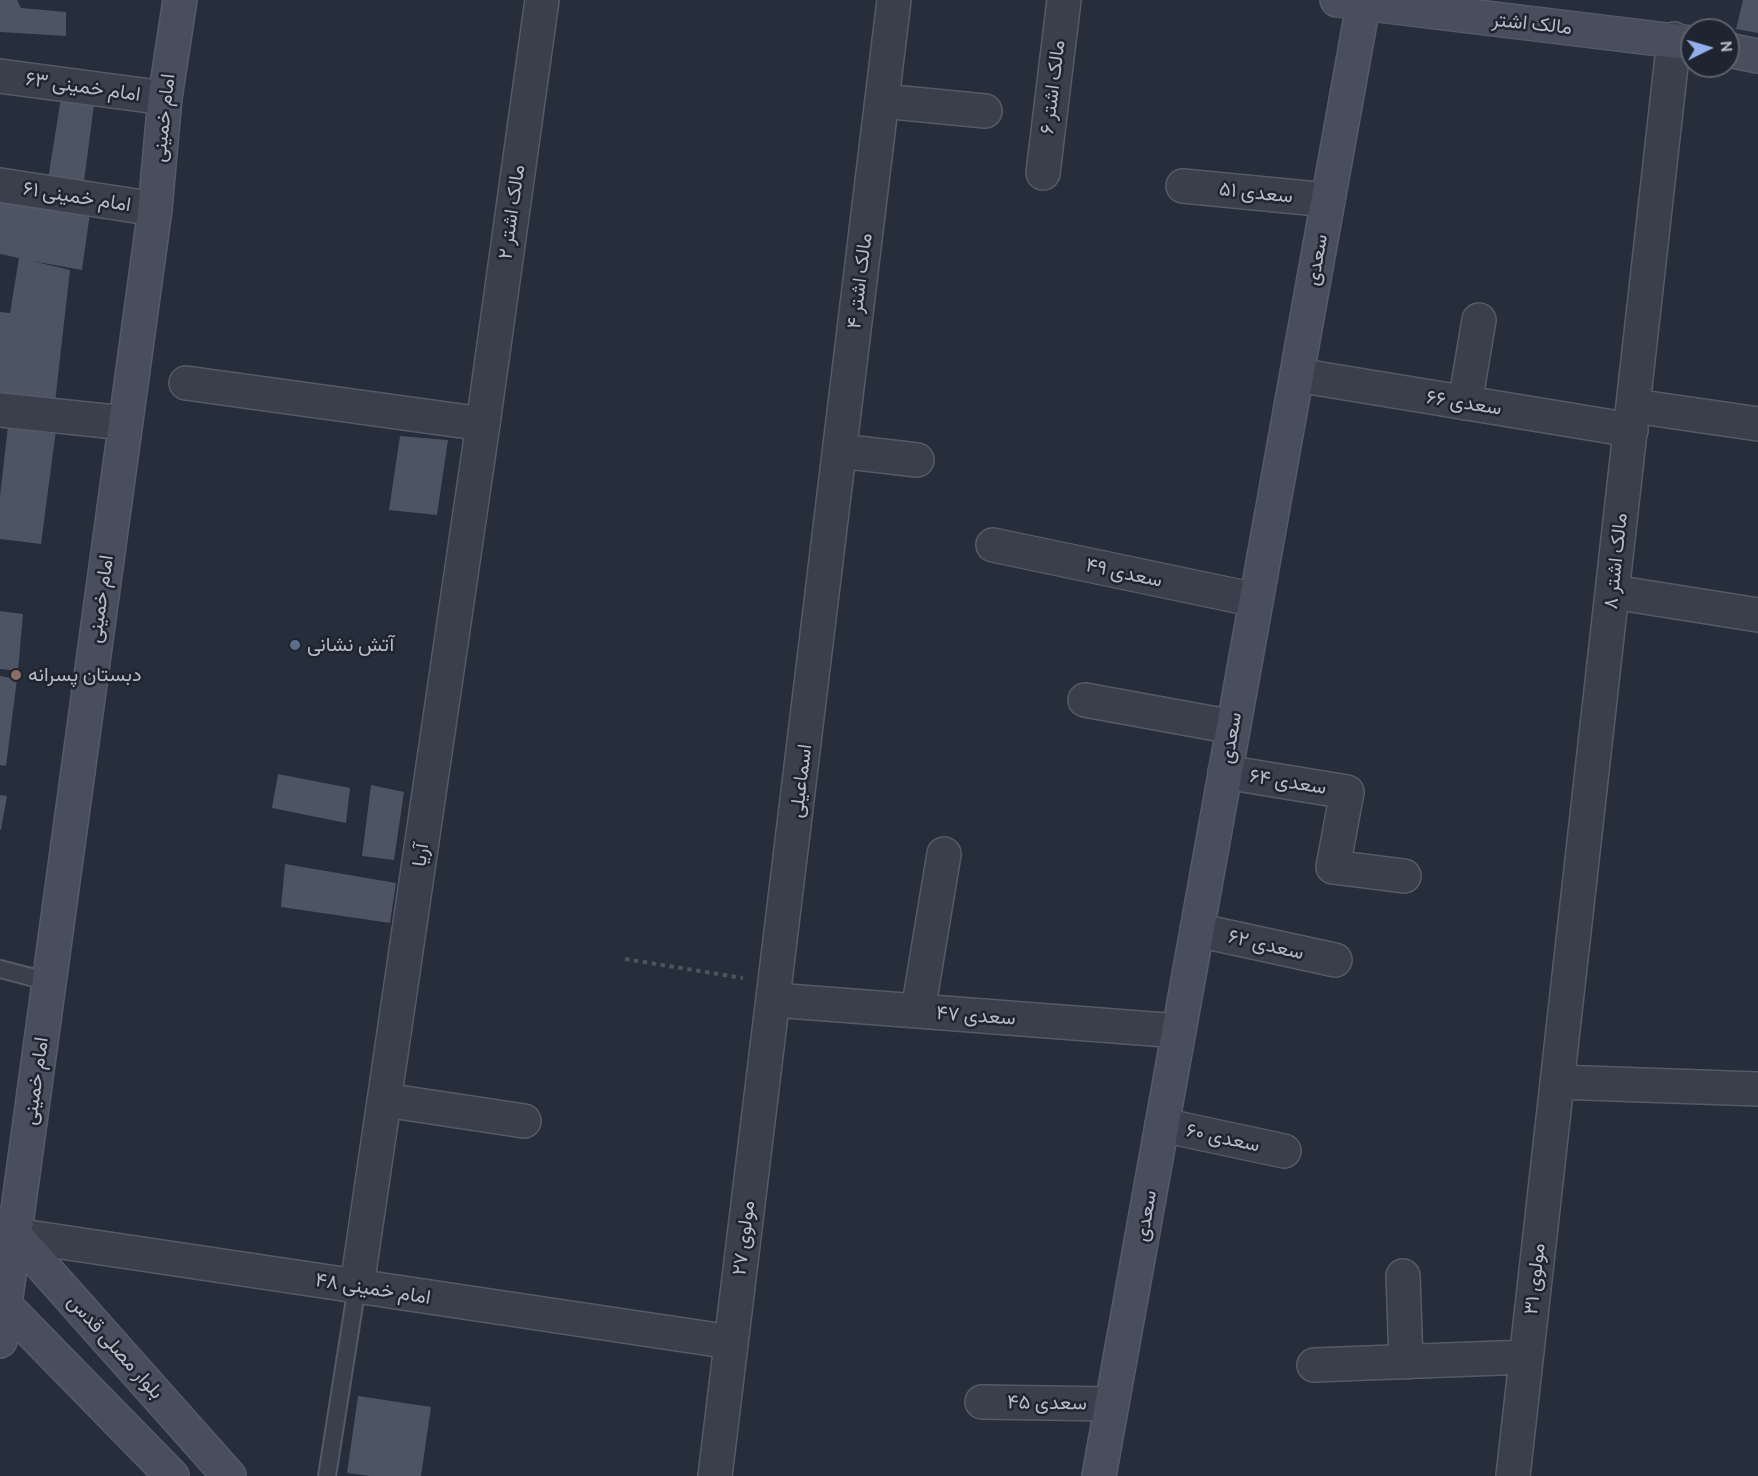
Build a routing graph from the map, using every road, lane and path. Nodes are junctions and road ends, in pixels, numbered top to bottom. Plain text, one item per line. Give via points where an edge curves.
1 (180, 0) edge
2 (542, 0) edge
3 (894, 0) edge
4 (1064, 0) edge
5 (1355, 1) edge
6 (1462, 8) edge
7 (1680, 41) edge
8 (1740, 52) edge
9 (1758, 56) edge
10 (1680, 63) edge
11 (0, 76) edge
12 (165, 98) junction
13 (882, 101) junction
14 (985, 111) dead end
15 (1043, 173) dead end
16 (0, 185) edge
17 (1183, 186) dead end
18 (1328, 200) junction
19 (155, 209) junction
20 (1479, 320) dead end
21 (1297, 375) junction
22 (186, 383) dead end
23 (1465, 403) junction
24 (0, 410) edge
25 (1632, 418) junction
26 (125, 423) junction
27 (483, 424) junction
28 (1758, 424) edge
29 (840, 451) junction
30 (917, 460) dead end
31 (993, 545) dead end
32 (827, 563) joint
33 (1613, 591) junction
34 (1256, 600) junction
35 (1758, 615) edge
36 (1085, 700) dead end
37 (1233, 727) junction
38 (1225, 772) junction
39 (944, 854) dead end
40 (1404, 876) dead end
41 (1197, 930) junction
42 (625, 959) dead end
43 (1335, 960) dead end
44 (0, 969) edge
45 (50, 982) junction
46 (775, 992) junction
47 (918, 1011) junction
48 (1179, 1031) junction
49 (1557, 1082) junction
50 (1758, 1089) edge
51 (385, 1100) junction
52 (524, 1121) dead end
53 (1162, 1125) junction
54 (1284, 1151) dead end
55 (8, 1227) edge
56 (1403, 1276) dead end
57 (357, 1286) junction
58 (3, 1303) edge
59 (0, 1341) edge
60 (731, 1342) junction
61 (1526, 1357) junction
62 (1406, 1362) junction
63 (1314, 1365) dead end
64 (982, 1402) dead end
65 (1112, 1404) junction
66 (172, 1476) edge
67 (229, 1476) edge
68 (327, 1476) edge
69 (715, 1476) edge
70 (1099, 1476) edge
71 (1513, 1476) edge

1 - 12 main road, امام خمینی
2 - 27 street, مالک اشتر ۲
3 - 13 street, مالک اشتر ۴
4 - 15 street, مالک اشتر ۶
5 - 6 main road, مالک اشتر
5 - 18 main road, سعدی
6 - 7 main road, مالک اشتر
8 - 9 main road
10 - 25 street, مالک اشتر ۸
11 - 12 street, امام خمینی ۶۳
12 - 19 main road, امام خمینی
13 - 14 street
13 - 29 street, مالک اشتر ۴
16 - 19 street, امام خمینی ۶۱
17 - 18 street, سعدی ۵۱
18 - 21 main road, سعدی
19 - 26 main road, امام خمینی
20 - 23 street
21 - 23 street, سعدی ۶۶
21 - 34 main road, سعدی
22 - 27 street
23 - 25 street, سعدی ۶۶
24 - 26 street
25 - 28 street, سعدی ۶۶
25 - 33 street, مالک اشتر ۸
26 - 45 main road, امام خمینی
27 - 51 street, آریا
29 - 30 street
29 - 32 street, مالک اشتر ۴
31 - 34 street, سعدی ۴۹
32 - 46 street, اسماعیلی
33 - 35 street
33 - 49 street, مالک اشتر ۸
34 - 37 main road, سعدی
36 - 37 street
37 - 38 main road, سعدی
38 - 40 street, سعدی ۶۴ via 1347,792 1333,867
38 - 41 main road, سعدی
39 - 47 street
41 - 43 street, سعدی ۶۲
41 - 48 main road, سعدی
42 - 46 path
44 - 45 lane
45 - 55 main road, امام خمینی
46 - 47 street, سعدی ۴۷
46 - 60 street, مولوی ۲۷
47 - 48 street, سعدی ۴۷
48 - 53 main road, سعدی
49 - 50 street
49 - 61 street, مولوی ۳۱
51 - 52 street
51 - 57 street, آریا
53 - 54 street, سعدی ۶۰
53 - 65 main road, سعدی
55 - 57 street, امام خمینی ۴۸
55 - 58 main road, امام خمینی
55 - 67 main road, بلوار مصلی قدس
56 - 62 street
57 - 60 street, امام خمینی ۴۸
57 - 68 lane
58 - 59 main road, امام خمینی
58 - 66 main road
60 - 69 street, مولوی ۲۷
61 - 62 street
61 - 71 street, مولوی ۳۱
62 - 63 street
64 - 65 street, سعدی ۴۵
65 - 70 main road, سعدی

